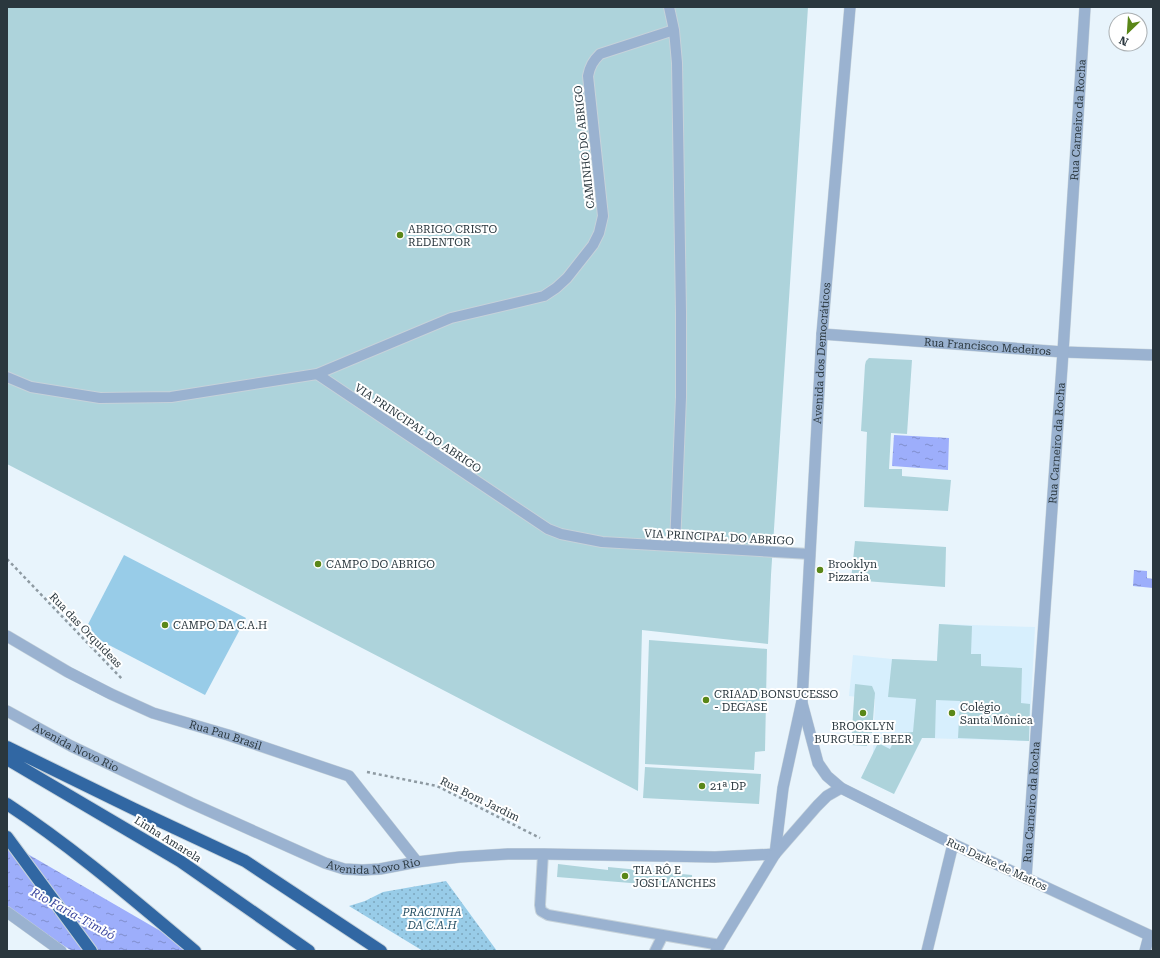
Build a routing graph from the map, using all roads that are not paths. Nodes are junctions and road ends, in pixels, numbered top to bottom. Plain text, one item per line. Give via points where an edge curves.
1 (669, 7) edge
2 (850, 7) edge
3 (1085, 7) edge
4 (674, 30) junction
5 (822, 334) junction
6 (1063, 352) junction
7 (1153, 356) edge
8 (317, 374) junction
9 (7, 378) edge
10 (675, 546) junction
11 (810, 554) junction
12 (7, 636) edge
13 (802, 700) junction
14 (7, 710) edge
15 (7, 747) edge
16 (7, 759) edge
17 (842, 788) junction
18 (7, 804) edge
19 (7, 837) edge
20 (953, 844) junction
21 (543, 854) junction
22 (775, 854) junction
23 (417, 862) junction
24 (1026, 878) junction
25 (7, 912) edge
26 (663, 935) junction
27 (1151, 937) edge
28 (718, 948) edge
29 (61, 951) edge
30 (91, 951) edge
31 (195, 951) edge
32 (309, 951) edge
33 (381, 951) edge
34 (655, 951) edge
35 (927, 951) edge
36 (1145, 951) edge

1 - 4 lane
2 - 5 street, Avenida dos Democráticos
3 - 6 street, Rua Carneiro da Rocha
4 - 8 lane, CAMINHO DO ABRIGO via 600,54 590,66 588,76 603,216 593,245 568,278 544,296 451,318
4 - 10 lane via 677,63 681,312 681,397
5 - 6 street, Rua Francisco Medeiros
5 - 11 street, Avenida dos Democráticos
6 - 7 street, Rua Francisco Medeiros
6 - 24 street, Rua Carneiro da Rocha
8 - 9 lane via 171,397 100,398 30,387
8 - 10 lane, VIA PRINCIPAL DO ABRIGO via 548,529 602,542
10 - 11 lane, VIA PRINCIPAL DO ABRIGO
11 - 13 street, Avenida dos Democráticos
12 - 23 street, Rua Pau Brasil via 110,694 153,712 349,776
13 - 17 street, Avenida dos Democráticos via 818,763 827,776
13 - 22 street, Avenida dos Democráticos via 783,788
14 - 23 street, Avenida Novo Rio via 71,746 325,863 344,869 363,870
15 - 33 highway via 245,861
16 - 32 highway, Linha Amarela via 180,861
17 - 20 street, Rua Darke de Mattos
17 - 22 street, Avenida dos Democráticos via 827,796
18 - 31 highway via 97,870
19 - 30 highway
20 - 24 street, Rua Darke de Mattos
20 - 35 street
21 - 22 street, Avenida Novo Rio via 715,857
21 - 23 street, Avenida Novo Rio via 460,857
21 - 26 lane via 541,911 548,915
22 - 28 street, Avenida dos Democráticos
24 - 27 street, Rua Darke de Mattos
25 - 29 street
26 - 28 lane
26 - 34 lane
27 - 36 street

